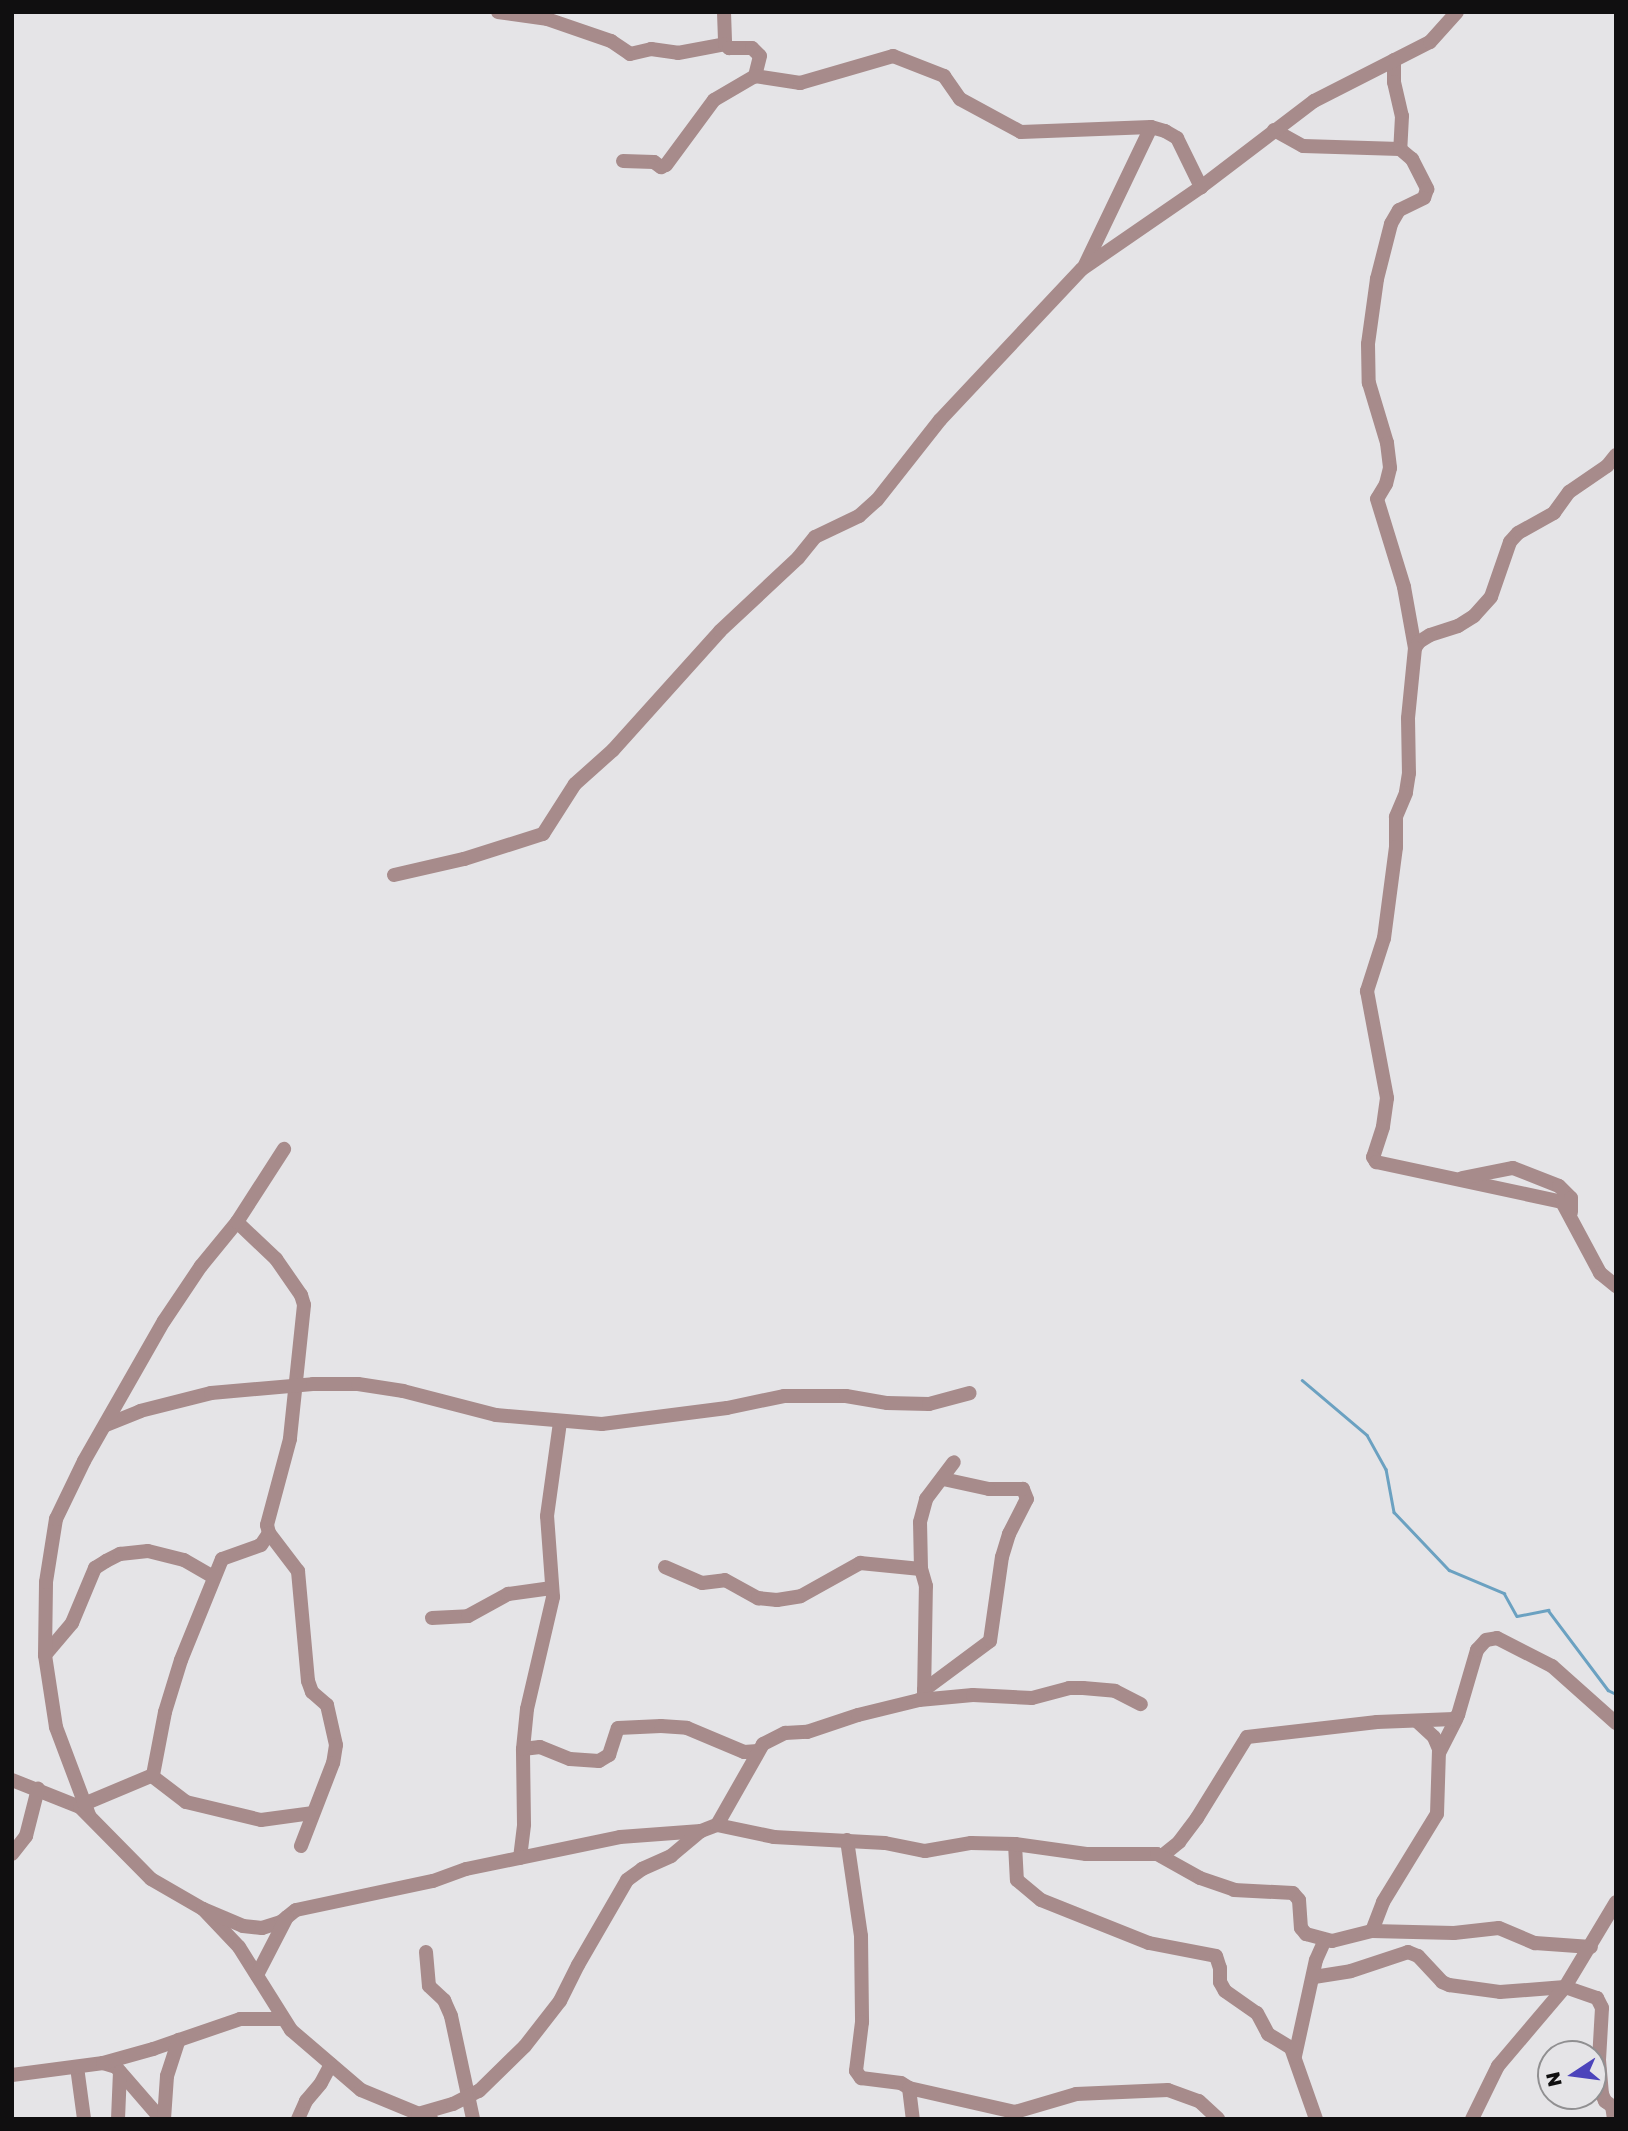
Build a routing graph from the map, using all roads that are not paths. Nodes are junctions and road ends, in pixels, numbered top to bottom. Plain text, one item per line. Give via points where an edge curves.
1 (498, 12) edge
2 (724, 12) edge
3 (1457, 12) edge
4 (725, 44) junction
5 (1394, 60) junction
6 (755, 76) junction
7 (1151, 127) junction
8 (1274, 130) junction
9 (1400, 149) junction
10 (622, 161) dead end
11 (1201, 187) junction
12 (1082, 269) junction
13 (1616, 455) edge
14 (1415, 648) junction
15 (394, 875) dead end
16 (284, 1149) dead end
17 (1457, 1179) junction
18 (1570, 1213) junction
19 (237, 1222) junction
20 (1616, 1286) edge
21 (298, 1385) junction
22 (970, 1393) dead end
23 (560, 1422) junction
24 (106, 1425) junction
25 (954, 1462) dead end
26 (943, 1479) junction
27 (269, 1533) junction
28 (665, 1567) dead end
29 (921, 1569) junction
30 (214, 1577) junction
31 (552, 1588) junction
32 (432, 1619) dead end
33 (45, 1655) junction
34 (924, 1696) junction
35 (1141, 1704) dead end
36 (1457, 1718) junction
37 (1417, 1721) junction
38 (1616, 1723) edge
39 (523, 1749) junction
40 (758, 1751) junction
41 (1439, 1753) junction
42 (152, 1776) junction
43 (12, 1780) edge
44 (38, 1789) junction
45 (86, 1810) junction
46 (312, 1813) junction
47 (717, 1825) junction
48 (701, 1831) junction
49 (847, 1840) junction
50 (1015, 1844) junction
51 (301, 1846) dead end
52 (12, 1854) edge
53 (1162, 1856) junction
54 (520, 1858) junction
55 (1616, 1902) edge
56 (204, 1909) junction
57 (288, 1916) junction
58 (1372, 1931) junction
59 (1325, 1940) junction
60 (1591, 1947) junction
61 (426, 1952) dead end
62 (257, 1975) junction
63 (1314, 1977) junction
64 (1565, 1987) junction
65 (282, 2019) junction
66 (179, 2040) junction
67 (1295, 2056) junction
68 (103, 2063) junction
69 (331, 2064) junction
70 (77, 2067) junction
71 (120, 2072) junction
72 (12, 2075) edge
73 (909, 2088) junction
74 (473, 2104) edge
75 (1010, 2115) edge
76 (422, 2116) edge
77 (85, 2119) edge
78 (118, 2119) edge
79 (163, 2119) edge
80 (298, 2119) edge
81 (913, 2119) edge
82 (1218, 2119) edge
83 (1316, 2119) edge
84 (1472, 2119) edge
85 (1614, 2119) edge

1 - 4 street via 547,19 611,41 630,54 651,49 678,53
2 - 4 street
3 - 5 street via 1430,42
4 - 6 street via 758,52
5 - 8 street via 1324,95
5 - 9 street via 1402,116
6 - 7 street via 800,83 893,56 944,76 960,99 1021,132
6 - 10 street via 714,100 666,165
7 - 11 street via 1177,138
7 - 12 street
8 - 9 street via 1303,146
8 - 11 street
9 - 14 street via 1412,159 1426,195 1399,210 1385,241 1368,361 1390,468 1377,504 1404,587
11 - 12 street
12 - 15 street via 940,421 877,500 859,516 814,537 798,558 720,631 613,750 575,784 543,834
13 - 14 street via 1569,492 1554,513 1510,542 1491,597 1474,616 1430,635
14 - 17 street via 1408,718 1409,773 1396,817 1384,938 1367,991 1387,1098 1373,1157 1389,1167
16 - 19 street
17 - 18 street via 1562,1202
17 - 18 street via 1513,1168 1559,1186 1573,1203
18 - 20 street via 1600,1273
19 - 21 street via 276,1259 301,1295 304,1325
19 - 24 street via 183,1290
21 - 23 street via 369,1386 489,1413
21 - 24 street via 211,1393
21 - 27 street via 290,1439 271,1502
22 - 23 street via 929,1404 784,1396 629,1423
23 - 31 street via 547,1516
24 - 33 street via 56,1519 46,1582
25 - 26 street
26 - 29 street via 926,1499 920,1522
26 - 34 street via 989,1489 1023,1489 1027,1499 1002,1557 990,1642
27 - 30 street via 261,1545 222,1559
27 - 46 street via 298,1571 308,1681 312,1692 327,1705 335,1745 333,1763
28 - 29 street via 702,1583 725,1580 758,1598 777,1600 801,1596 860,1563
29 - 34 street via 926,1586
30 - 33 street via 184,1560 148,1551 128,1552 106,1561 95,1568 72,1623
30 - 42 street via 181,1660
31 - 32 street via 508,1594 468,1616
31 - 39 street via 551,1614 527,1709
33 - 45 street via 56,1727
34 - 35 street via 989,1693 1032,1698 1083,1688 1115,1691
34 - 40 street via 807,1732 772,1737
36 - 37 street
36 - 38 street via 1480,1644 1497,1638 1552,1666
36 - 41 street
37 - 41 street via 1434,1737
37 - 53 street via 1252,1734 1242,1742 1198,1818
39 - 40 street via 540,1747 570,1759 600,1761 609,1755 618,1728 661,1726 687,1728 744,1752
39 - 54 street
40 - 47 street
41 - 58 street via 1437,1814 1383,1902
42 - 45 street
42 - 46 street via 186,1802 261,1820
43 - 44 street
44 - 45 street
44 - 52 street via 26,1836
45 - 56 street via 151,1879
46 - 51 street
47 - 48 street
47 - 49 street via 774,1837
48 - 54 street via 620,1837
48 - 74 street via 671,1856 626,1880 552,2014
49 - 50 street via 925,1851 971,1843
49 - 73 street via 861,1936 862,2022 856,2071 861,2078
50 - 53 street via 1086,1854
50 - 67 street via 1017,1880 1041,1900 1149,1943 1216,1956 1222,1987 1257,2012 1268,2034 1287,2044
53 - 59 street via 1200,1878 1234,1890 1293,1893 1299,1900 1301,1928
54 - 57 street via 296,1910
55 - 60 street
56 - 57 street via 259,1928
56 - 62 street
57 - 62 street
58 - 59 street via 1338,1942
58 - 60 street via 1454,1933 1499,1928 1535,1943
59 - 63 street
60 - 64 street
61 - 74 street via 429,1986 447,2005
62 - 65 street
63 - 64 street via 1351,1971 1408,1952 1449,1985 1500,1992
63 - 67 street
64 - 84 street via 1498,2066
64 - 85 street via 1601,2003 1599,2069 1603,2098 1612,2106
65 - 66 street via 240,2019
65 - 69 street
66 - 68 street
66 - 79 street via 167,2076
67 - 83 street
68 - 70 street
68 - 71 street
69 - 76 street via 361,2090
69 - 80 street
70 - 72 street
70 - 77 street
71 - 78 street
71 - 79 street
73 - 75 street
73 - 81 street
74 - 76 street via 453,2104
75 - 82 street via 1076,2094 1155,2089 1199,2101

